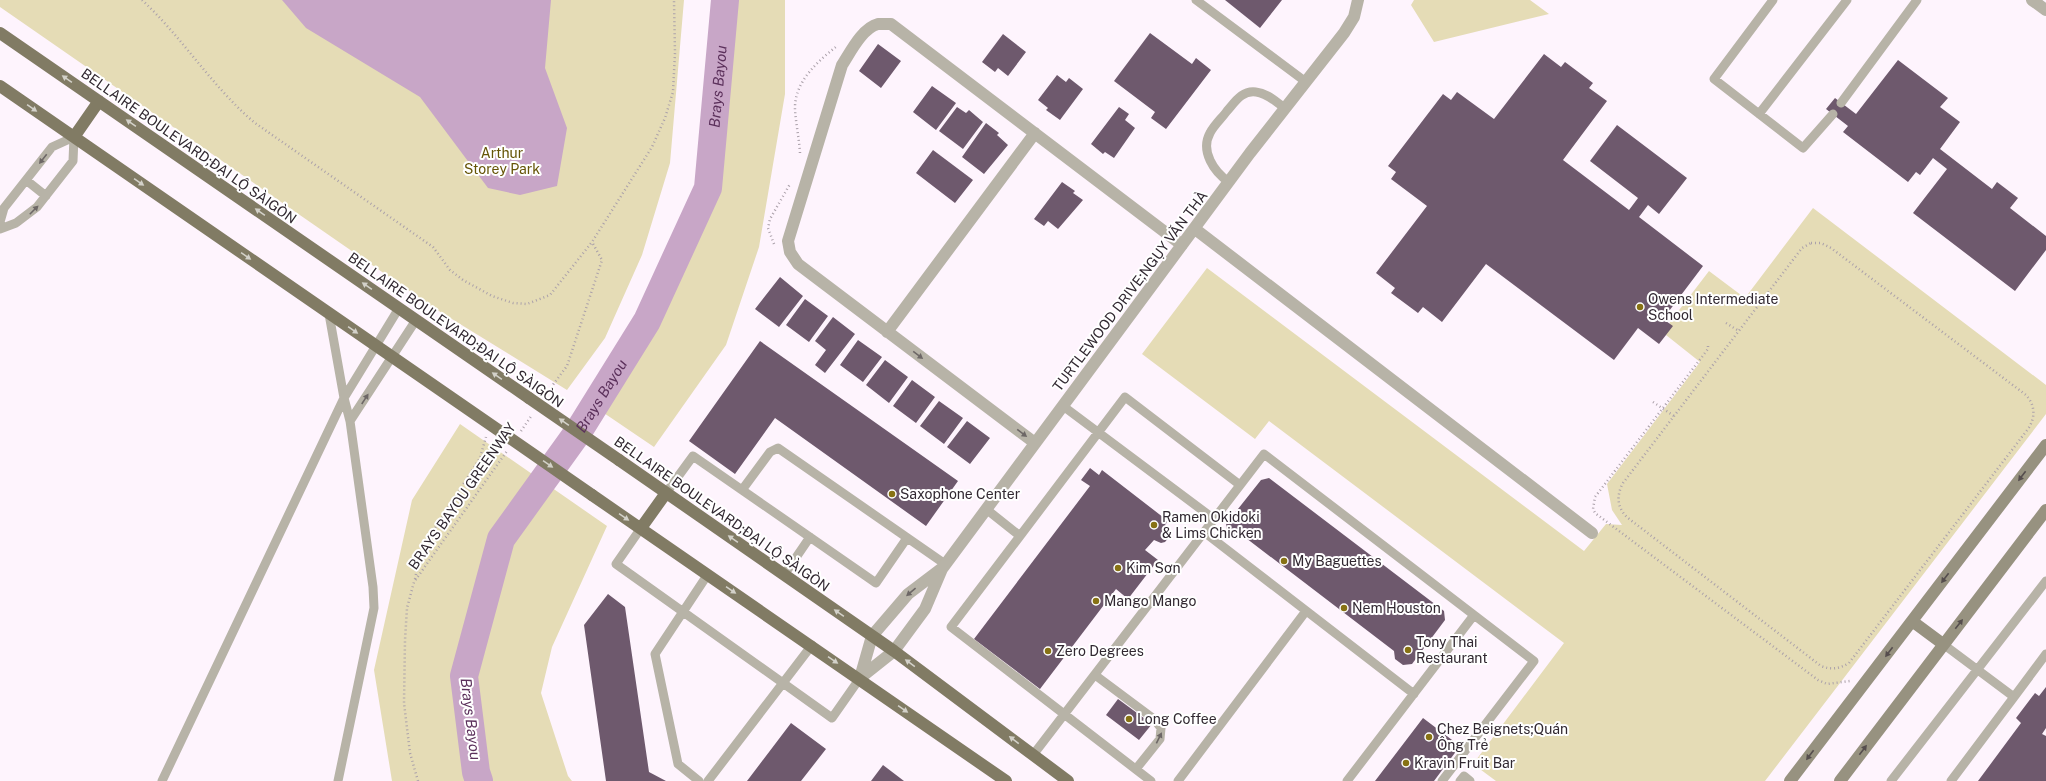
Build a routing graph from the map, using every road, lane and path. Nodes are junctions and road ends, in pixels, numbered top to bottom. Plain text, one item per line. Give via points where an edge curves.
1 (142, 0) edge
2 (674, 0) edge
3 (1196, 0) edge
4 (1358, 0) edge
5 (1773, 0) edge
6 (1847, 0) edge
7 (1917, 0) edge
8 (2032, 0) edge
9 (2046, 10) edge
10 (0, 33) edge
11 (853, 49) junction
12 (1306, 82) junction
13 (0, 86) edge
14 (99, 102) junction
15 (1841, 103) dead end
16 (1285, 108) junction
17 (1759, 114) junction
18 (1833, 114) dead end
19 (1035, 133) junction
20 (74, 137) junction
21 (800, 160) dead end
22 (794, 178) dead end
23 (26, 180) junction
24 (1229, 182) junction
25 (46, 196) junction
26 (0, 222) edge
27 (0, 229) edge
28 (1195, 229) junction
29 (592, 242) junction
30 (775, 246) dead end
31 (1182, 246) junction
32 (399, 308) junction
33 (329, 314) junction
34 (416, 320) junction
35 (1726, 323) dead end
36 (1739, 331) junction
37 (887, 332) junction
38 (375, 346) junction
39 (1708, 346) dead end
40 (392, 357) junction
41 (344, 398) junction
42 (543, 398) dead end
43 (1653, 402) dead end
44 (1063, 406) junction
45 (1662, 409) junction
46 (534, 411) dead end
47 (1674, 416) junction
48 (350, 422) junction
49 (492, 426) junction
50 (1098, 432) junction
51 (517, 437) dead end
52 (1035, 443) junction
53 (2046, 445) edge
54 (508, 450) dead end
55 (1240, 485) junction
56 (742, 490) junction
57 (666, 493) junction
58 (986, 509) junction
59 (2046, 510) edge
60 (1214, 519) junction
61 (641, 528) junction
62 (1204, 532) junction
63 (1592, 533) dead end
64 (1020, 536) junction
65 (810, 537) junction
66 (907, 538) junction
67 (943, 566) junction
68 (708, 574) junction
69 (784, 575) junction
70 (2046, 581) edge
71 (414, 582) junction
72 (1306, 611) junction
73 (683, 612) junction
74 (1474, 615) junction
75 (1912, 621) junction
76 (872, 636) junction
77 (1943, 644) junction
78 (812, 645) junction
79 (894, 652) junction
80 (2046, 654) edge
81 (1977, 670) junction
82 (1095, 675) junction
83 (860, 678) junction
84 (1850, 681) dead end
85 (783, 683) junction
86 (1414, 694) junction
87 (2014, 697) junction
88 (1065, 714) junction
89 (1033, 755) junction
90 (1136, 769) junction
91 (162, 781) edge
92 (338, 781) edge
93 (418, 781) edge
94 (700, 781) edge
95 (708, 781) edge
96 (1006, 781) edge
97 (1068, 781) edge
98 (1151, 781) edge
99 (1178, 781) edge
100 (1347, 781) edge
101 (1442, 781) edge
102 (1460, 781) edge
103 (1470, 781) edge
104 (1790, 781) edge
105 (1840, 781) edge
106 (1892, 781) edge
107 (1950, 781) edge

1 - 29 path via 238,109 433,247 450,270 492,296 513,303 527,304 550,296
2 - 29 path via 673,92 665,118 652,148
3 - 12 lane
4 - 12 street, TURTLEWOOD DRIVE;NGỤY VĂN THÀ via 1354,17 1344,33
5 - 17 lane via 1714,79
6 - 17 lane
7 - 15 lane
8 - 9 street
14 -> 10 main road, BELLAIRE BOULEVARD;ĐẠI LỘ SÀIGÒN
11 - 19 street via 868,30 877,24 891,24
11 - 21 path via 844,42 837,45 818,62 800,86 795,99 795,110
11 - 37 street via 842,65 788,241 790,252 798,264
12 - 16 street, TURTLEWOOD DRIVE;NGỤY VĂN THÀ
13 -> 20 main road
14 - 20 main road
32 -> 14 main road, BELLAIRE BOULEVARD;ĐẠI LỘ SÀIGÒN
16 - 24 street, TURTLEWOOD DRIVE;NGỤY VĂN THÀ
16 - 24 lane via 1264,94 1248,92 1240,96 1209,133 1211,165 1218,175
17 - 18 lane via 1803,148
19 - 31 street
19 - 37 street
20 -> 23 lane via 52,147
20 - 25 lane via 73,160
20 -> 33 main road
22 - 30 path via 770,219 768,228
23 - 25 lane
23 - 26 lane via 4,208
24 - 28 street, TURTLEWOOD DRIVE;NGỤY VĂN THÀ
27 -> 25 lane via 28,216
28 - 31 street, TURTLEWOOD DRIVE;NGỤY VĂN THÀ
28 - 63 street
29 - 42 path via 602,260 567,366
31 - 44 street, TURTLEWOOD DRIVE;NGỤY VĂN THÀ
32 - 34 main road, BELLAIRE BOULEVARD;ĐẠI LỘ SÀIGÒN
32 - 38 lane
33 -> 38 main road
33 - 41 lane
34 - 40 lane
57 -> 34 main road, BELLAIRE BOULEVARD;ĐẠI LỘ SÀIGÒN, bridge
35 - 36 path
36 - 47 path
36 - 47 path via 1802,248 1811,243 1821,243 2026,395 2034,412 2032,424 1849,663 1832,669 1821,666 1623,514 1618,502 1620,489
37 -> 52 street
38 - 40 main road
38 - 41 lane
39 - 45 path
48 -> 40 lane
40 - 49 main road
41 - 48 lane
41 - 91 lane
43 - 45 path
44 - 50 lane
44 - 52 street, TURTLEWOOD DRIVE;NGỤY VĂN THÀ
45 - 47 path
45 - 84 path via 1595,497 1595,513 1818,680 1828,684
46 - 51 path, BRAYS BAYOU GREENWAY
48 - 92 lane via 374,608
49 -> 61 main road, bridge
49 - 71 path via 480,458 422,550
50 - 55 lane via 1125,397
50 - 60 lane
50 - 64 lane
52 - 58 street, TURTLEWOOD DRIVE;NGỤY VĂN THÀ
53 -> 75 main road
54 - 71 path, BRAYS BAYOU GREENWAY
55 - 60 lane
55 - 74 lane via 1264,454
56 - 57 lane via 693,456
56 - 65 lane
56 - 66 lane via 770,452 778,448
57 - 61 main road
69 -> 57 main road, BELLAIRE BOULEVARD;ĐẠI LỘ SÀIGÒN
58 - 64 lane
58 - 67 street, TURTLEWOOD DRIVE;NGỤY VĂN THÀ
77 -> 59 main road
60 - 62 lane
61 - 68 main road
61 - 73 lane via 616,564
62 - 72 lane
62 - 82 lane
64 - 88 lane via 951,627
65 - 66 lane via 876,583
65 - 69 lane
66 - 67 lane
67 -> 76 street, TURTLEWOOD DRIVE;NGỤY VĂN THÀ via 908,594
67 - 79 street, TURTLEWOOD DRIVE;NGỤY VĂN THÀ via 925,609
68 - 73 lane
68 -> 78 main road
76 -> 69 main road, BELLAIRE BOULEVARD;ĐẠI LỘ SÀIGÒN
70 - 81 lane
71 - 93 path, BRAYS BAYOU GREENWAY via 407,616 404,703 410,753
72 - 86 lane
72 - 99 lane
73 - 85 lane
73 - 94 lane via 655,654 678,764
74 - 86 lane
74 - 101 lane via 1534,661
75 - 77 main road
75 -> 104 main road
76 - 79 main road, BELLAIRE BOULEVARD;ĐẠI LỘ SÀIGÒN
76 - 83 street, TURTLEWOOD DRIVE;NGỤY VĂN THÀ
77 - 81 lane
105 -> 77 main road
78 -> 83 main road
78 - 85 lane
79 - 83 street, TURTLEWOOD DRIVE;NGỤY VĂN THÀ
89 -> 79 main road, BELLAIRE BOULEVARD;ĐẠI LỘ SÀIGÒN
80 - 87 lane
81 - 87 lane
81 - 106 lane
82 - 88 lane
90 -> 82 lane via 1160,739 1161,728 1154,719
83 - 85 lane via 832,718
83 -> 96 main road
85 - 95 lane
86 - 100 lane
87 - 107 lane
88 - 89 lane
88 - 90 lane
89 - 97 main road, BELLAIRE BOULEVARD;ĐẠI LỘ SÀIGÒN
90 - 98 lane
102 - 103 lane via 1464,776

